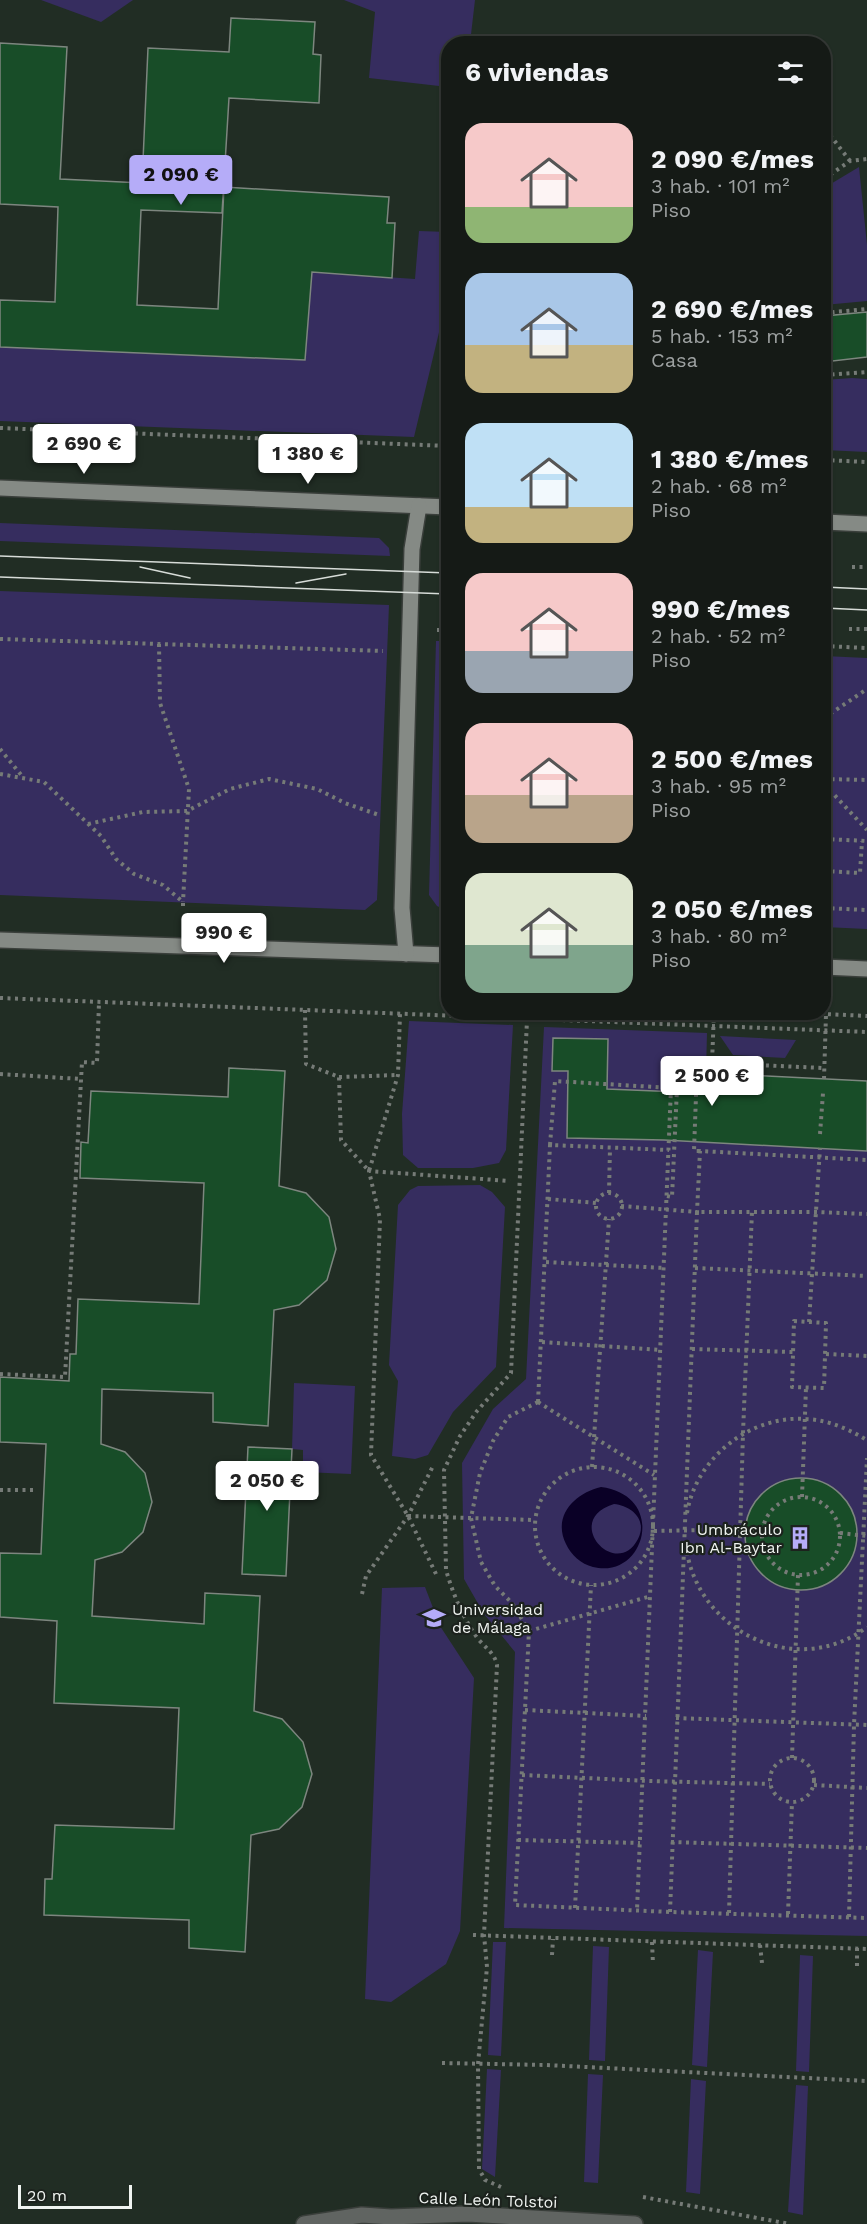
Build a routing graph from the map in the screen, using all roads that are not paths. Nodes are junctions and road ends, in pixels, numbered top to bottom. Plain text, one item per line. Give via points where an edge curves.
1 (0, 488) edge
2 (419, 506) junction
3 (441, 507) edge
4 (831, 522) edge
5 (867, 524) edge
6 (0, 940) edge
7 (406, 954) junction
8 (441, 955) edge
9 (831, 967) edge
10 (867, 969) edge
11 (304, 2224) edge
12 (635, 2224) edge

1 - 2 street
2 - 3 street
2 - 7 street via 412,549 402,908
4 - 5 street
6 - 7 street
7 - 8 street
9 - 10 street
11 - 12 street, Calle León Tolstoi via 362,2215 468,2214

